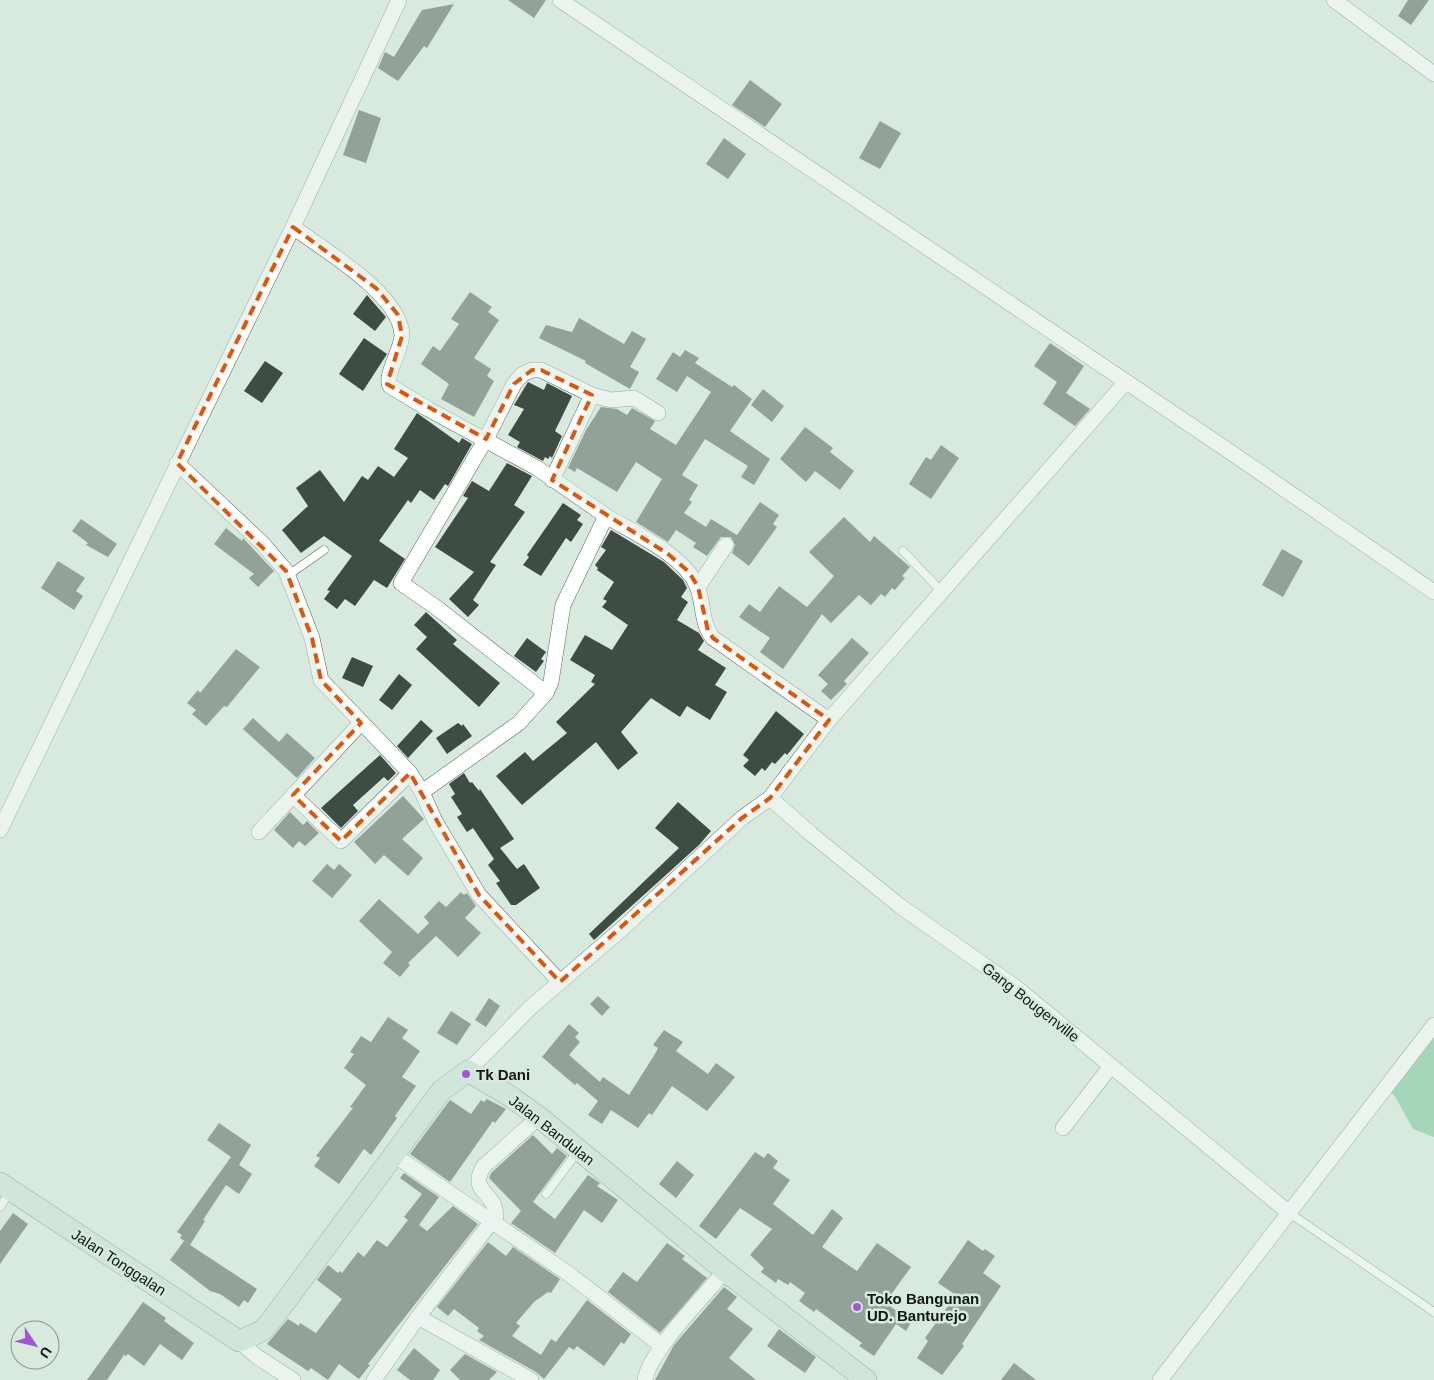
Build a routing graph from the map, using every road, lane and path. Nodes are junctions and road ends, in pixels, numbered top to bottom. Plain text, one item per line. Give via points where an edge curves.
1 (399, 0) edge
2 (560, 0) edge
3 (1334, 0) edge
4 (1434, 74) edge
5 (293, 227) junction
6 (1126, 382) junction
7 (592, 395) junction
8 (658, 413) dead end
9 (486, 440) junction
10 (177, 464) junction
11 (552, 480) junction
12 (606, 516) junction
13 (726, 545) dead end
14 (324, 550) dead end
15 (903, 551) dead end
16 (287, 576) junction
17 (698, 587) junction
18 (942, 592) junction
19 (1434, 592) edge
20 (546, 693) junction
21 (829, 720) junction
22 (361, 723) junction
23 (410, 773) junction
24 (422, 792) junction
25 (293, 796) junction
26 (770, 798) junction
27 (0, 830) edge
28 (259, 832) dead end
29 (560, 982) junction
30 (1434, 1025) edge
31 (1111, 1066) junction
32 (468, 1071) junction
33 (539, 1117) junction
34 (1063, 1128) dead end
35 (579, 1150) junction
36 (394, 1155) junction
37 (4, 1193) edge
38 (546, 1194) dead end
39 (1288, 1212) junction
40 (492, 1221) junction
41 (725, 1271) junction
42 (1434, 1312) edge
43 (418, 1317) junction
44 (238, 1341) junction
45 (662, 1346) junction
46 (293, 1380) edge
47 (374, 1380) edge
48 (531, 1380) edge
49 (645, 1380) edge
50 (866, 1380) edge
51 (1160, 1380) edge

1 - 5 street
2 - 6 street
3 - 4 street
5 - 9 street via 377,290 398,316 402,336 389,376 390,386
5 - 10 street
6 - 18 street
6 - 19 street
7 - 8 street via 611,400 634,398
7 - 9 street via 541,370 532,370 514,384
7 - 11 street
9 - 11 street
9 - 20 street via 401,584
10 - 16 street via 262,543
10 - 27 street
11 - 12 street
12 - 17 street via 668,554 689,572
12 - 20 street via 562,605 551,682
13 - 17 street
14 - 16 lane
15 - 18 lane
16 - 22 street via 312,638 322,680
17 - 21 street via 708,631 713,638
18 - 21 street
20 - 24 street via 520,724
21 - 26 street
22 - 23 street
22 - 25 street
23 - 24 street
23 - 25 street via 341,840
24 - 29 street via 435,821 479,895
25 - 28 street
26 - 29 street via 742,818
26 - 31 street, Gang Bougenville via 900,906 1018,989
29 - 32 street
30 - 39 street
31 - 34 street
31 - 39 street, Gang Bougenville
32 - 33 street, Jalan Bandulan
32 - 36 street via 441,1091
33 - 35 street, Jalan Bandulan
33 - 40 street via 483,1167 477,1178 478,1185 496,1209
35 - 38 lane
35 - 41 street, Jalan Bandulan
36 - 40 street
36 - 44 street via 271,1321 262,1330
37 - 44 street, Jalan Tonggalan
39 - 42 lane
39 - 51 street
40 - 43 street
40 - 45 street via 569,1274
41 - 45 street
41 - 50 street, Jalan Bandulan
43 - 47 street
43 - 48 street
44 - 46 street
45 - 49 street via 652,1360

